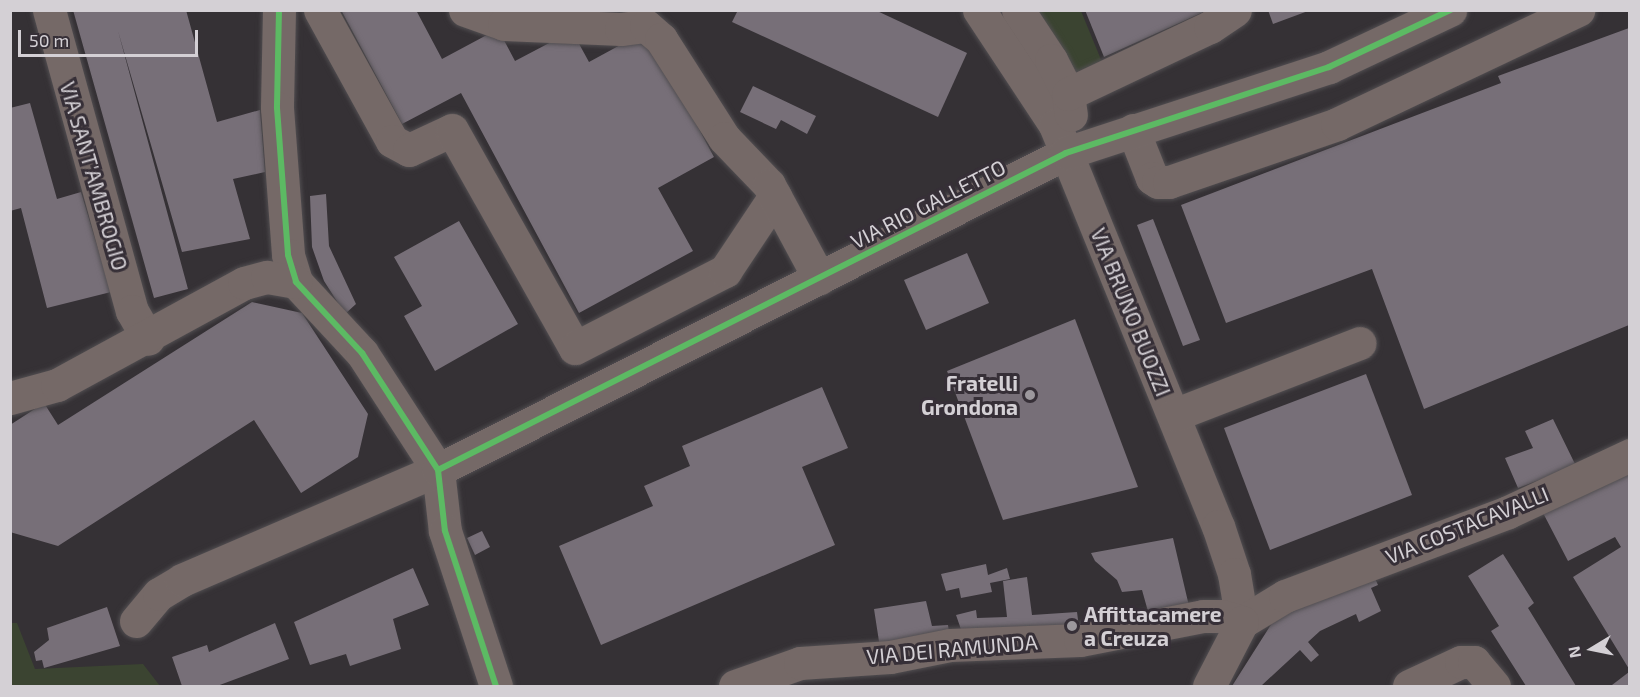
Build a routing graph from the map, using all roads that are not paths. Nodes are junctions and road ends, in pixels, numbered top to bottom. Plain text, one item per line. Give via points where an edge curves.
1 (49, 10) edge
2 (279, 10) edge
3 (320, 10) edge
4 (465, 10) edge
5 (979, 10) edge
6 (1018, 10) edge
7 (1235, 10) edge
8 (1450, 10) edge
9 (1578, 10) edge
10 (1068, 94) junction
11 (1134, 130) junction
12 (1066, 153) junction
13 (775, 196) junction
14 (819, 278) junction
15 (296, 282) junction
16 (148, 339) junction
17 (1360, 343) dead end
18 (10, 398) edge
19 (1174, 415) junction
20 (1629, 455) edge
21 (438, 470) junction
22 (136, 621) dead end
23 (1242, 622) junction
24 (496, 687) edge
25 (735, 687) edge
26 (1209, 687) edge
27 (1409, 687) edge
28 (1494, 687) edge

1 - 16 street, VIA SANT'AMBROGIO via 132,311
2 - 15 street via 277,108 288,255
3 - 13 street via 392,141 409,150 452,129 575,348 725,271
4 - 13 street via 504,24 621,29 646,26 661,39 724,138
5 - 12 street via 1054,125
6 - 10 street via 1052,60
7 - 10 street via 1210,27
8 - 11 street, VIA RIO GALLETTO via 1329,67
9 - 11 street via 1336,124 1169,182 1152,178
10 - 12 street via 1071,126
11 - 12 street, VIA RIO GALLETTO
12 - 14 street, VIA RIO GALLETTO
12 - 19 street, VIA BRUNO BUOZZI
13 - 14 street
14 - 21 street, VIA RIO GALLETTO
15 - 16 street via 267,277 244,283
15 - 21 street via 362,353
16 - 18 street via 57,385
17 - 19 street
19 - 23 street, VIA BRUNO BUOZZI via 1234,574
20 - 23 street, VIA COSTACAVALLI via 1508,512 1302,589
21 - 22 street, VIA RIO GALLETTO via 193,574 159,594
21 - 24 street via 445,531
23 - 25 street, VIA DEI RAMUNDA via 1203,616 1080,640 950,645 890,657 800,663
23 - 26 street
27 - 28 street via 1461,662 1474,662

